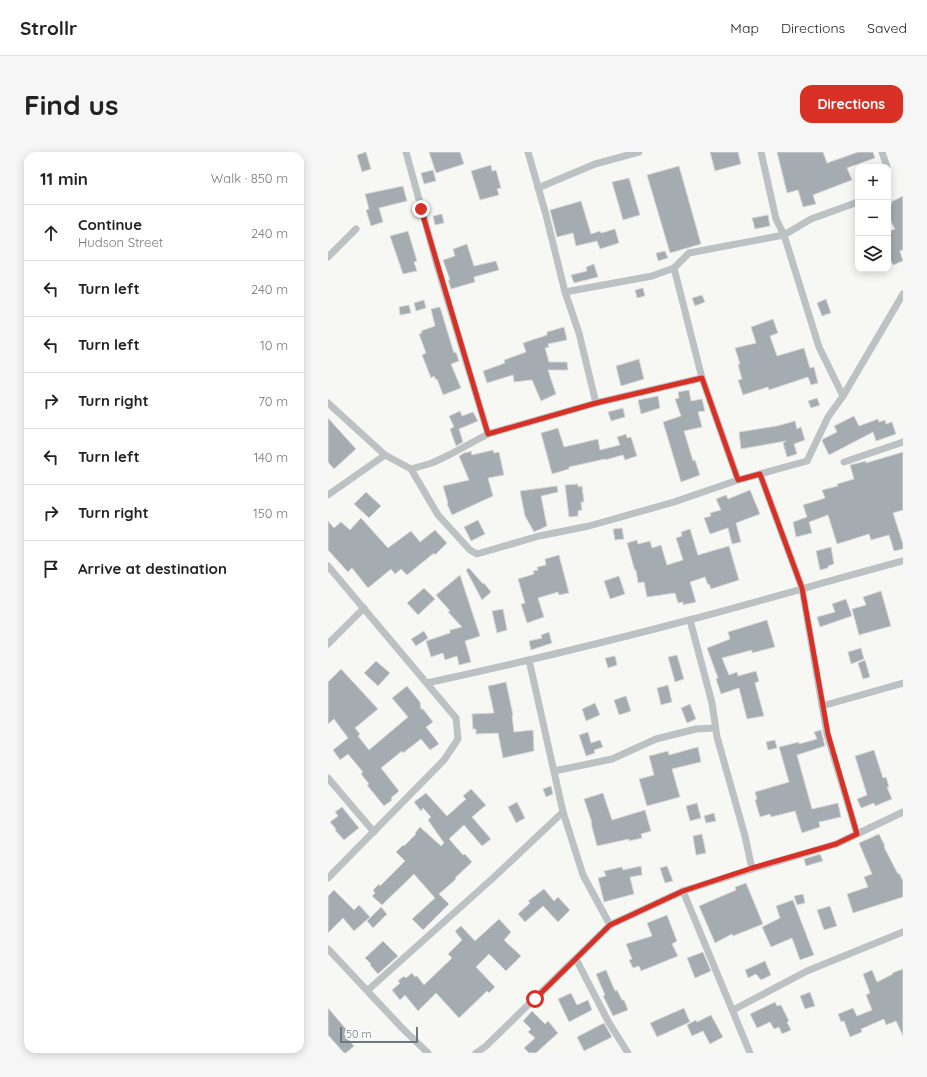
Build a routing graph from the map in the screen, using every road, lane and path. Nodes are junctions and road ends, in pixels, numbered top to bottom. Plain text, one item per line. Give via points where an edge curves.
1 (406, 152) edge
2 (528, 152) edge
3 (638, 152) edge
4 (761, 152) edge
5 (882, 152) edge
6 (886, 164) edge
7 (538, 188) junction
8 (855, 203) edge
9 (356, 229) dead end
10 (784, 235) junction
11 (328, 256) edge
12 (674, 268) junction
13 (565, 292) junction
14 (903, 294) edge
15 (702, 378) junction
16 (844, 396) junction
17 (328, 403) edge
18 (596, 403) junction
19 (488, 434) junction
20 (903, 442) edge
21 (385, 455) junction
22 (844, 462) dead end
23 (412, 469) junction
24 (760, 474) junction
25 (738, 480) junction
26 (328, 494) edge
27 (903, 561) edge
28 (328, 566) edge
29 (802, 588) junction
30 (364, 608) junction
31 (690, 620) junction
32 (328, 644) edge
33 (529, 660) junction
34 (427, 683) junction
35 (903, 683) edge
36 (822, 706) junction
37 (715, 728) junction
38 (554, 771) junction
39 (328, 778) edge
40 (563, 812) junction
41 (903, 812) edge
42 (374, 832) junction
43 (857, 834) junction
44 (752, 868) junction
45 (328, 878) edge
46 (683, 891) junction
47 (610, 925) junction
48 (903, 932) edge
49 (328, 948) edge
50 (576, 959) junction
51 (368, 990) junction
52 (733, 1010) junction
53 (428, 1053) edge
54 (476, 1053) edge
55 (628, 1053) edge
56 (750, 1053) edge

1 - 19 street
2 - 7 street
3 - 7 street via 595,164
4 - 10 street via 776,219
5 - 6 street
7 - 13 street
8 - 10 street via 811,219
9 - 11 street
10 - 12 street via 689,253
10 - 16 street via 819,347
12 - 13 street via 652,276
12 - 15 street
13 - 18 street via 580,334
14 - 16 street
15 - 18 street
15 - 25 street
16 - 24 street via 828,417 807,461
17 - 21 street
18 - 19 street
19 - 23 street via 432,463
20 - 22 street
21 - 23 street
21 - 26 street
23 - 25 street via 438,515 470,550 477,554 660,506
24 - 25 street
24 - 29 street
27 - 29 street
28 - 30 street
29 - 31 street
29 - 36 street
30 - 32 street
30 - 34 street
31 - 33 street
31 - 37 street via 712,703
33 - 34 street
33 - 38 street
34 - 42 street via 456,718 458,739 444,760
35 - 36 street
36 - 43 street
37 - 38 street via 696,729 656,739 612,759
37 - 44 street
38 - 40 street
39 - 42 street
40 - 47 street via 583,874
40 - 51 street
41 - 43 street
42 - 45 street
43 - 44 street via 836,844
44 - 46 street
46 - 47 street
46 - 52 street
47 - 50 street
48 - 52 street via 807,971
49 - 51 street
50 - 54 street
50 - 55 street via 608,1021
51 - 53 street
52 - 56 street

